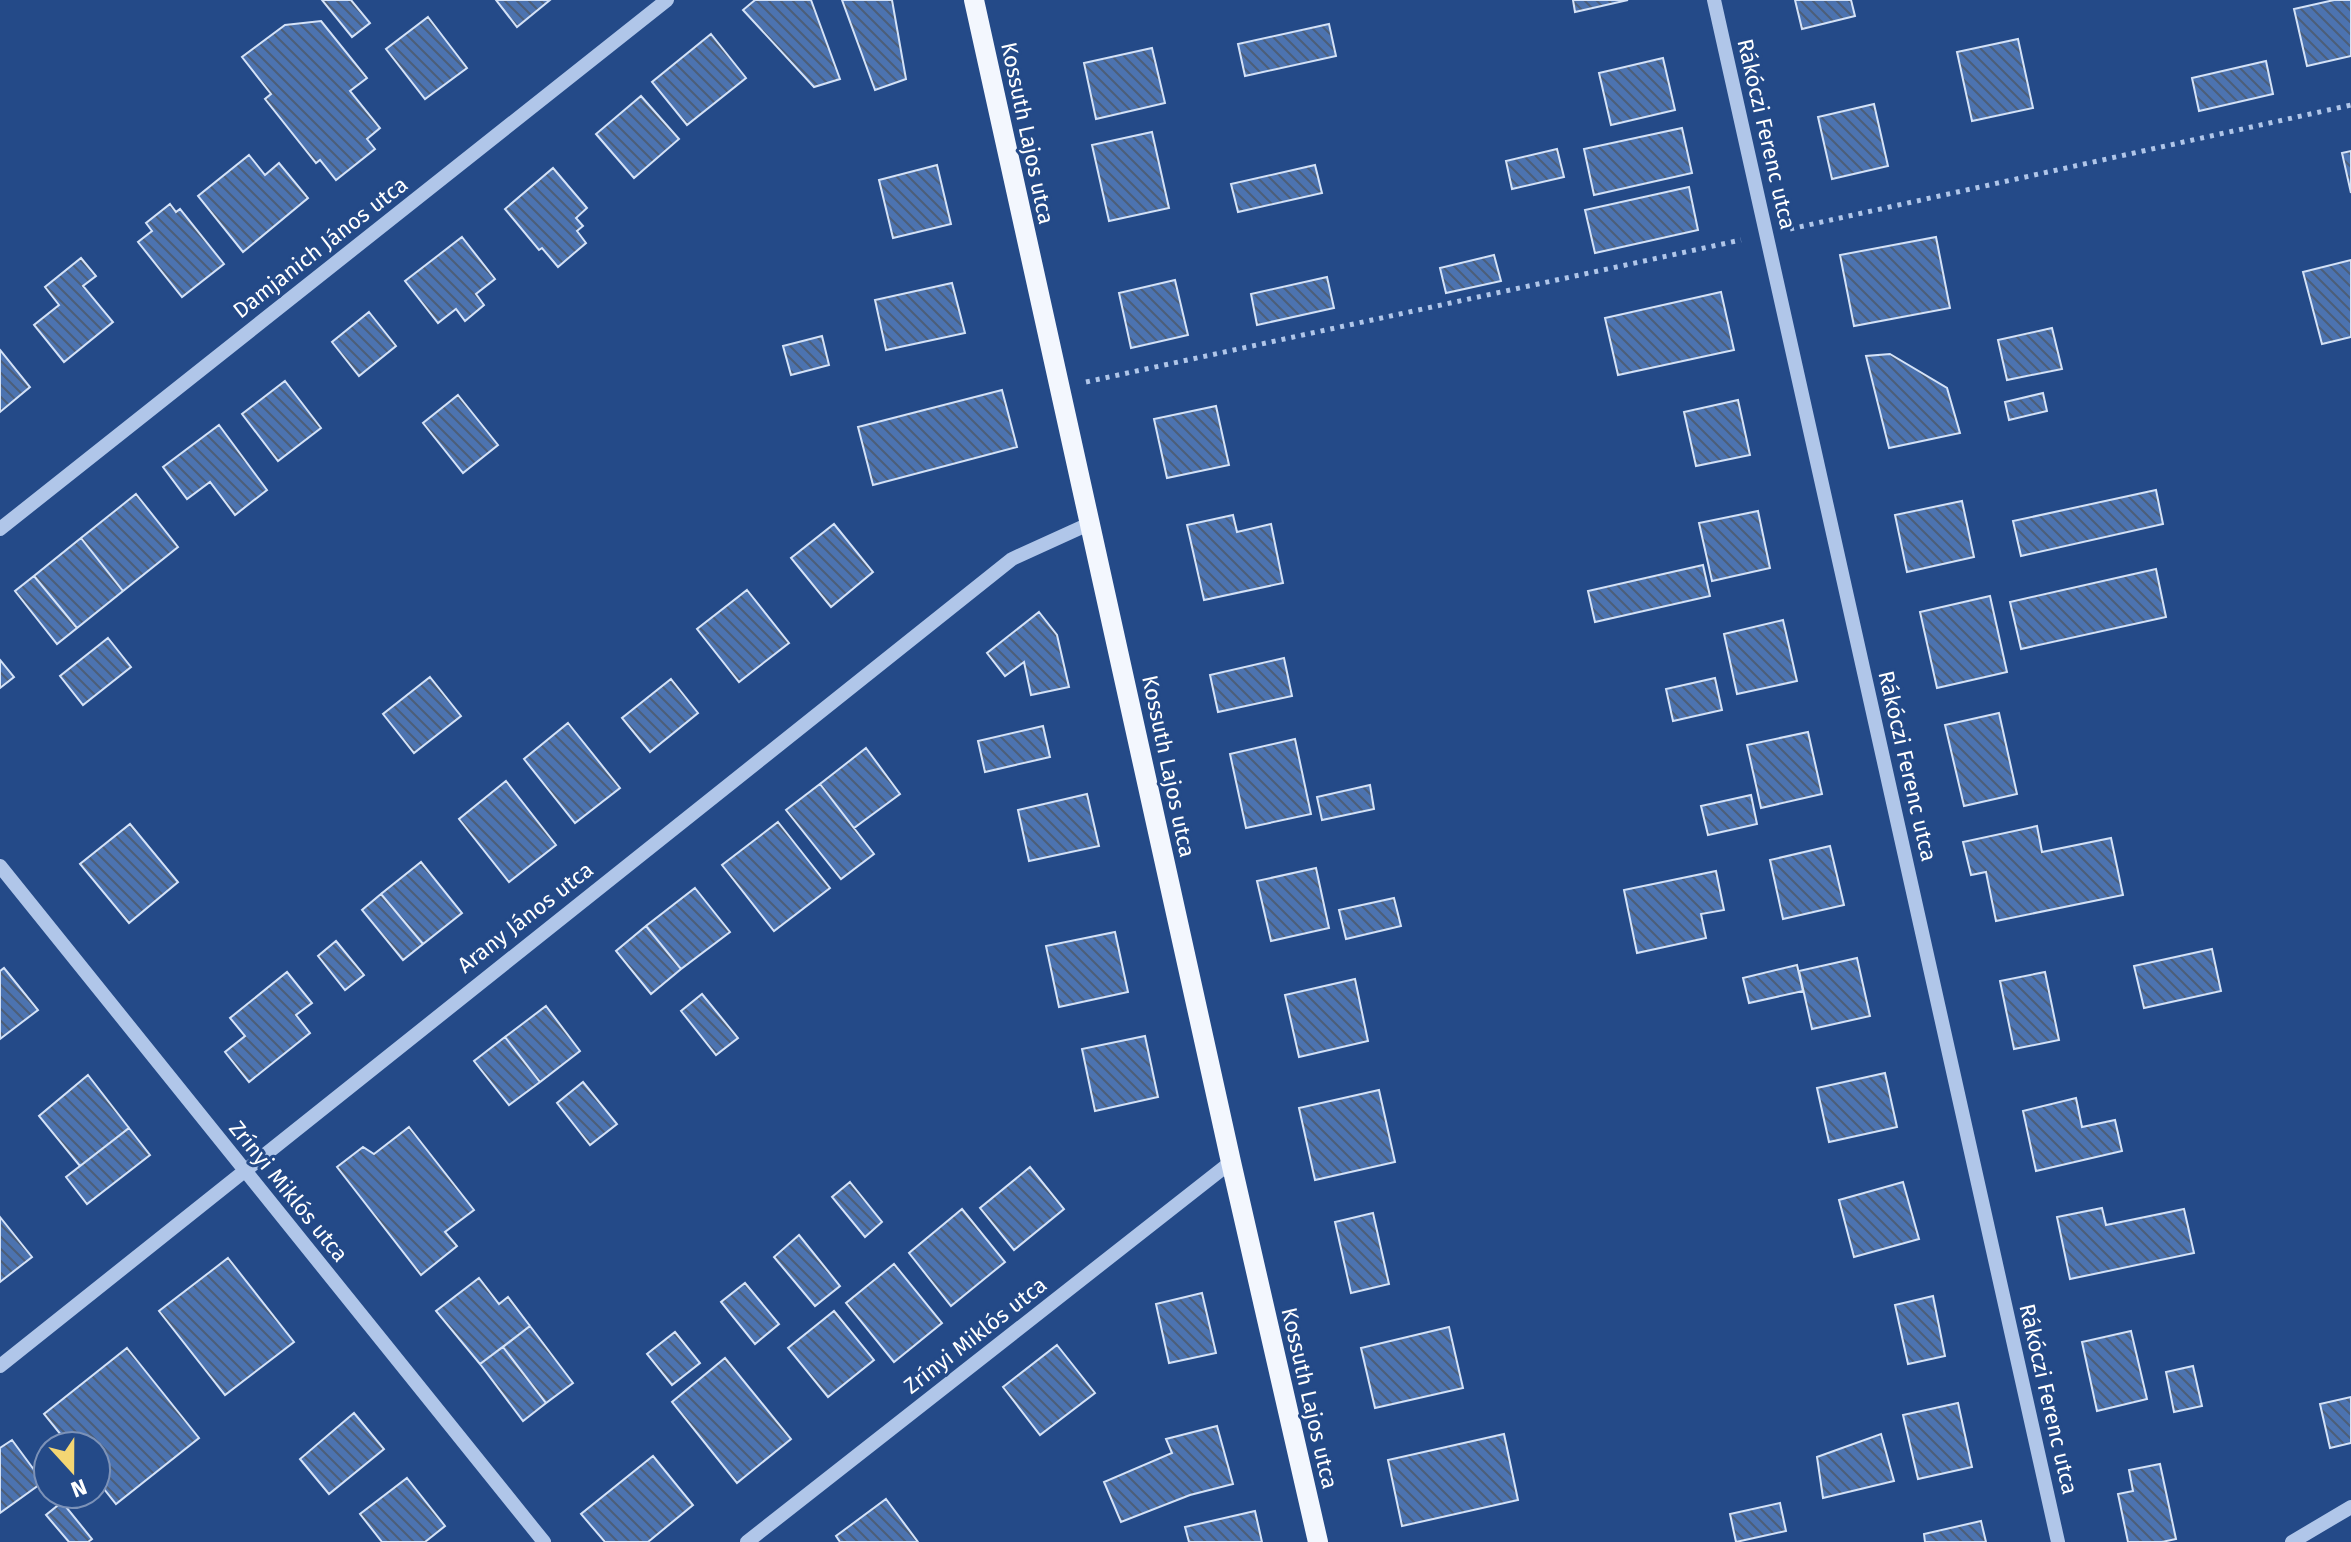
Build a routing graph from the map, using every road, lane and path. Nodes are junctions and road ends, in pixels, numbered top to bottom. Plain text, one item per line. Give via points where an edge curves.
1 (667, 0) edge
2 (974, 0) edge
3 (1714, 0) edge
4 (2351, 105) edge
5 (1766, 234) junction
6 (1060, 388) junction
7 (1091, 523) junction
8 (0, 529) edge
9 (0, 866) edge
10 (1231, 1162) junction
11 (243, 1170) junction
12 (0, 1366) edge
13 (2351, 1507) edge
14 (544, 1542) edge
15 (747, 1542) edge
16 (1318, 1542) edge
17 (2058, 1542) edge
18 (2292, 1542) edge

1 - 8 street, Damjanich János utca
2 - 6 main road, Kossuth Lajos utca
3 - 5 street, Rákóczi Ferenc utca
4 - 5 path
5 - 6 path
5 - 17 street, Rákóczi Ferenc utca
6 - 7 main road, Kossuth Lajos utca
7 - 10 main road, Kossuth Lajos utca
7 - 11 street, Arany János utca via 1012,559
9 - 11 street, Zrínyi Miklós utca
10 - 15 street, Zrínyi Miklós utca
10 - 16 main road, Kossuth Lajos utca
11 - 12 street, Arany János utca
11 - 14 street, Zrínyi Miklós utca
13 - 18 street

